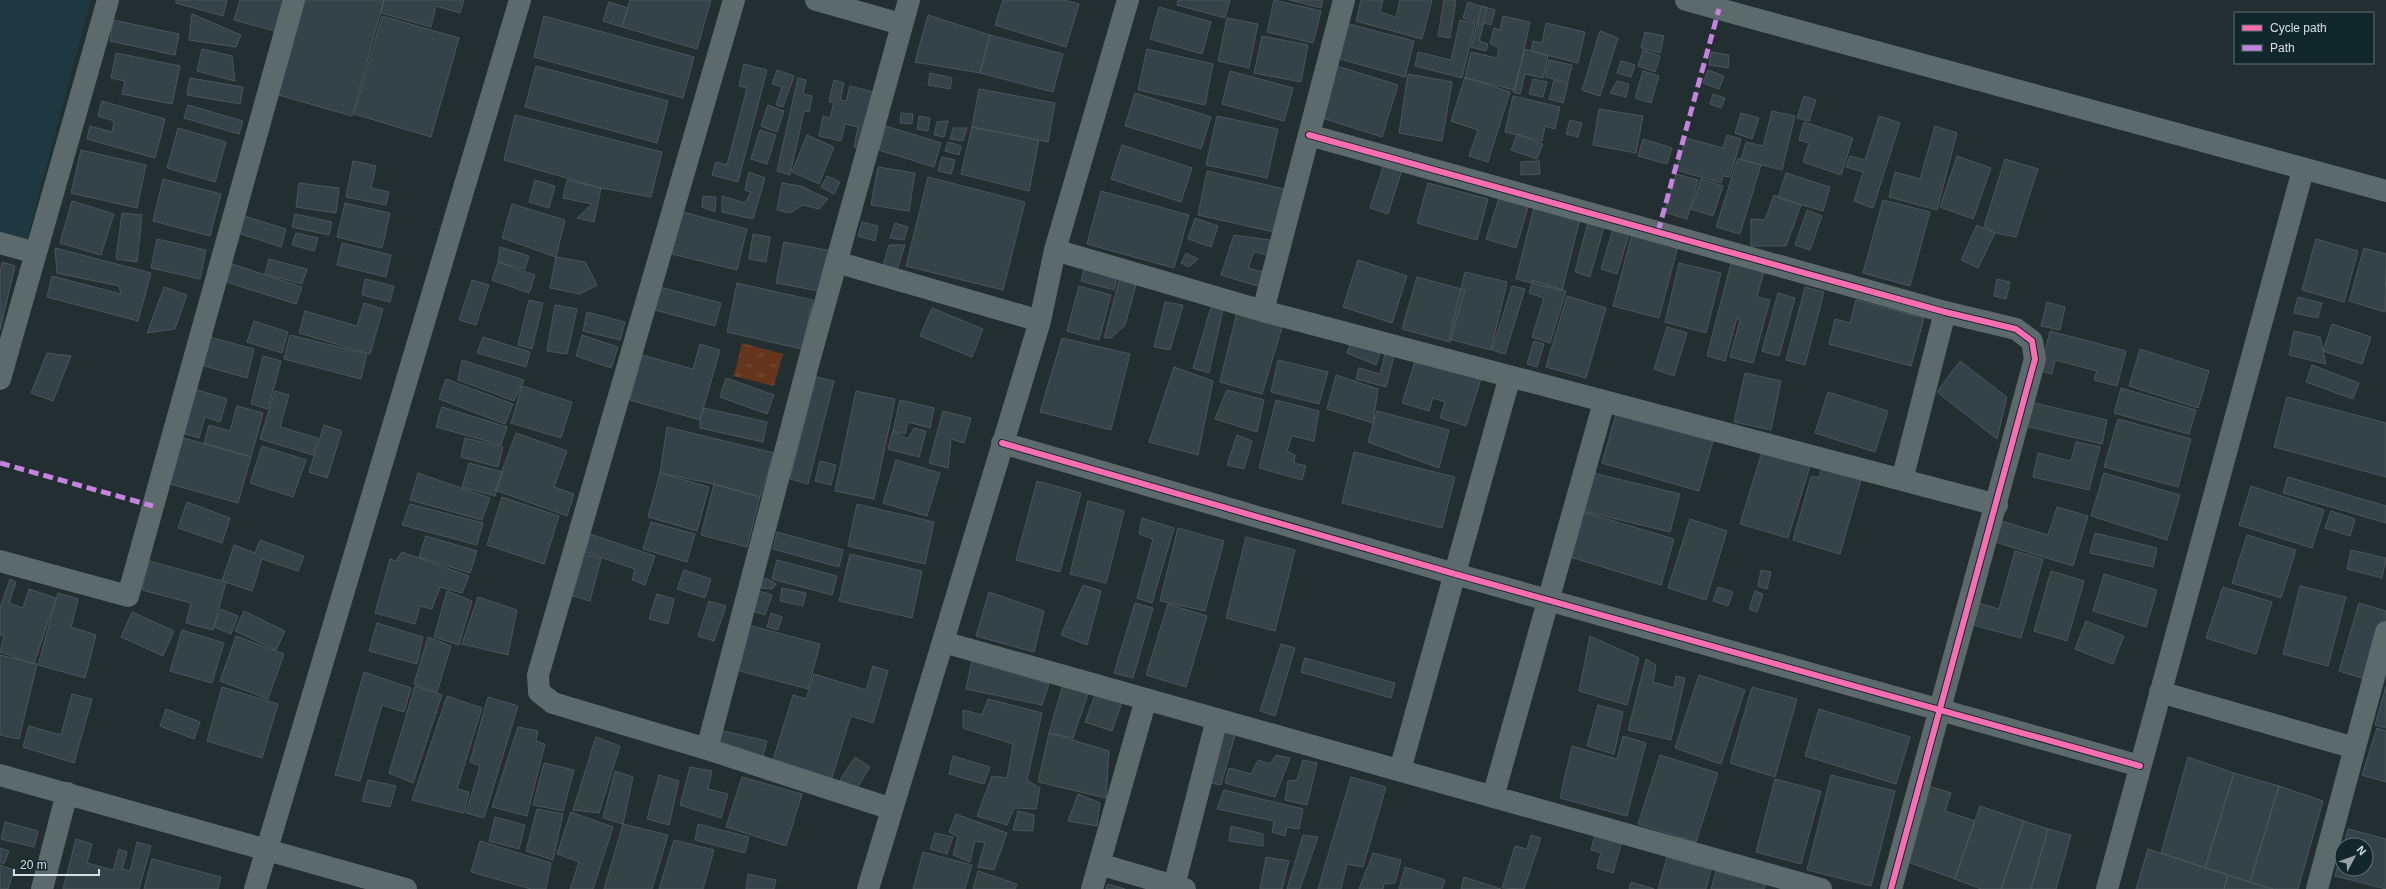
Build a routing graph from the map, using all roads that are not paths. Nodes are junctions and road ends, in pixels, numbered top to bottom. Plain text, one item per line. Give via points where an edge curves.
1 (108, 0) edge
2 (294, 0) edge
3 (520, 0) edge
4 (734, 0) edge
5 (816, 0) edge
6 (909, 0) edge
7 (1128, 0) edge
8 (1344, 0) edge
9 (1686, 0) edge
10 (901, 24) junction
11 (1309, 135) junction
12 (2303, 170) junction
13 (2386, 191) edge
14 (0, 243) edge
15 (1055, 250) junction
16 (36, 253) junction
17 (836, 262) junction
18 (1263, 311) junction
19 (1945, 312) junction
20 (1040, 321) junction
21 (1510, 376) junction
22 (0, 379) edge
23 (1604, 402) junction
24 (1002, 443) junction
25 (1902, 480) junction
26 (1997, 505) junction
27 (0, 561) edge
28 (1455, 574) junction
29 (1548, 600) junction
30 (2386, 632) edge
31 (943, 642) junction
32 (2160, 692) junction
33 (1146, 699) junction
34 (1940, 710) junction
35 (1217, 719) junction
36 (2355, 748) junction
37 (706, 749) junction
38 (2140, 766) junction
39 (1400, 770) junction
40 (0, 775) edge
41 (67, 793) junction
42 (1493, 797) junction
43 (892, 809) junction
44 (266, 850) junction
45 (1099, 864) junction
46 (1788, 885) edge
47 (1179, 887) edge
48 (42, 889) edge
49 (255, 889) edge
50 (406, 889) edge
51 (868, 889) edge
52 (1092, 889) edge
53 (1821, 889) edge
54 (1891, 889) edge
55 (2107, 889) edge
56 (2317, 889) edge

1 - 16 street
2 - 27 street via 128,596
3 - 44 street
4 - 37 street via 538,675 539,692 553,703
5 - 10 street
6 - 10 street
7 - 15 street
8 - 11 street
9 - 12 street
10 - 17 street
11 - 18 street
11 - 19 street
12 - 13 street
12 - 32 street
14 - 16 street
15 - 18 street
15 - 20 street
16 - 22 street
17 - 20 street
17 - 37 street
18 - 21 street
19 - 25 street
19 - 26 street via 2016,329 2032,341 2035,359
20 - 24 street
21 - 23 street
21 - 28 street
23 - 25 street
23 - 29 street
24 - 28 street
24 - 31 street
25 - 26 street
26 - 34 street
28 - 29 street
28 - 39 street
29 - 34 street
29 - 42 street
30 - 36 street
31 - 33 street
31 - 43 street
32 - 36 street
32 - 38 street
33 - 35 street
33 - 45 street
34 - 38 street
34 - 54 street
35 - 39 street
35 - 47 street
36 - 56 street
37 - 43 street
38 - 55 street
39 - 42 street
40 - 41 street
41 - 44 street
41 - 48 street
42 - 46 street
43 - 51 street
44 - 49 street
44 - 50 street
45 - 47 street
45 - 52 street
46 - 53 street

